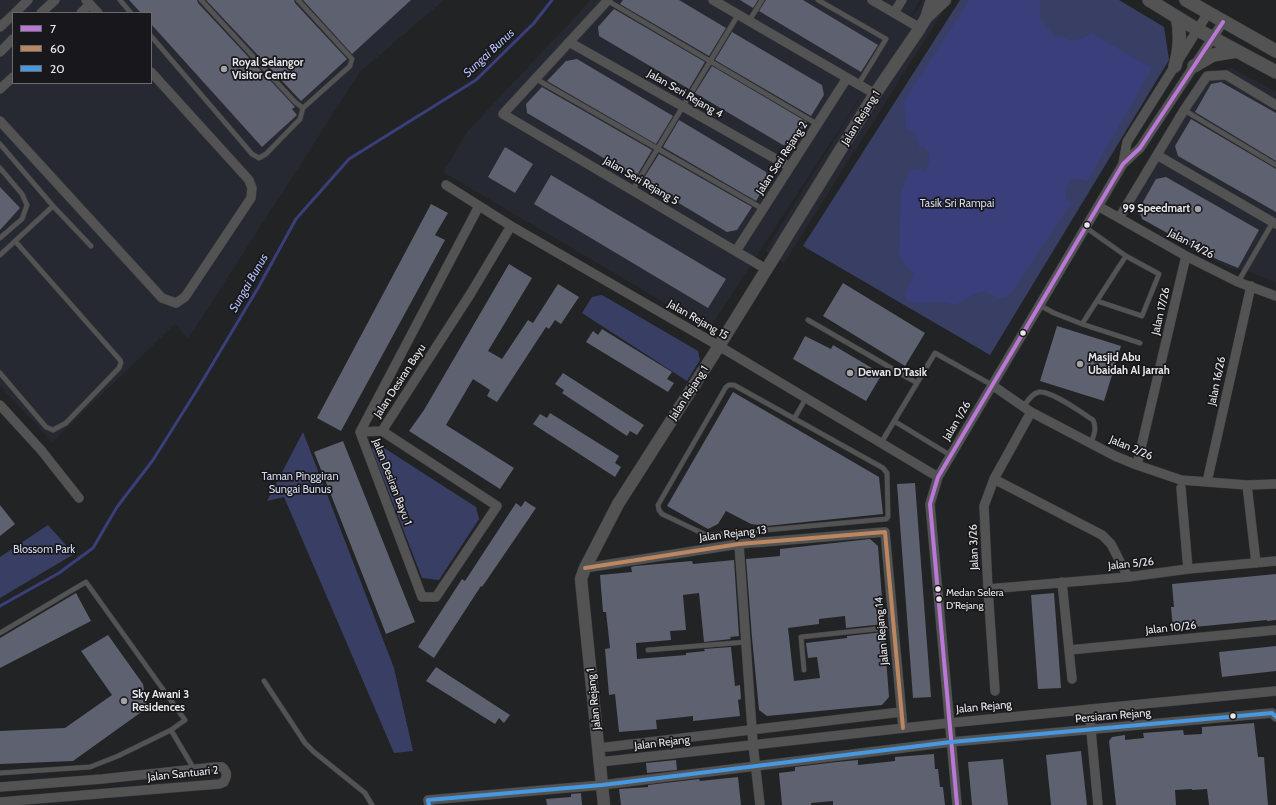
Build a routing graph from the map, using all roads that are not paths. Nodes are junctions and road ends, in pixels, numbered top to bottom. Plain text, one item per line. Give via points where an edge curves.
1 (28, 0) edge
2 (55, 0) edge
3 (120, 0) edge
4 (201, 0) edge
5 (298, 0) edge
6 (608, 0) edge
7 (713, 0) edge
8 (762, 0) edge
9 (818, 0) edge
10 (872, 0) edge
11 (902, 0) edge
12 (932, 0) edge
13 (945, 0) edge
14 (1149, 0) edge
15 (1186, 0) edge
16 (88, 2) edge
17 (16, 12) edge
18 (42, 12) edge
19 (82, 12) edge
20 (97, 12) edge
21 (130, 12) edge
22 (894, 13) junction
23 (1208, 13) junction
24 (738, 15) junction
25 (12, 16) edge
26 (1177, 17) junction
27 (749, 21) junction
28 (1223, 22) junction
29 (923, 23) junction
30 (0, 27) edge
31 (1198, 30) junction
32 (152, 37) edge
33 (1212, 38) junction
34 (12, 40) edge
35 (569, 42) junction
36 (1237, 51) junction
37 (1276, 51) edge
38 (0, 52) edge
39 (709, 62) junction
40 (1175, 66) junction
41 (1194, 66) junction
42 (1276, 72) edge
43 (152, 73) edge
44 (12, 78) edge
45 (535, 78) junction
46 (847, 78) junction
47 (858, 85) junction
48 (0, 89) edge
49 (875, 94) junction
50 (1276, 105) edge
51 (683, 107) junction
52 (303, 108) junction
53 (1184, 110) junction
54 (0, 121) edge
55 (817, 124) junction
56 (0, 144) edge
57 (658, 149) junction
58 (1156, 156) junction
59 (1123, 164) junction
60 (1276, 165) edge
61 (0, 168) edge
62 (790, 168) junction
63 (446, 185) dead end
64 (632, 191) junction
65 (53, 206) junction
66 (479, 206) junction
67 (1098, 206) junction
68 (764, 209) junction
69 (1119, 218) junction
70 (1274, 223) edge
71 (511, 226) junction
72 (1085, 227) junction
73 (0, 238) edge
74 (15, 241) junction
75 (91, 246) dead end
76 (736, 251) junction
77 (0, 255) edge
78 (1126, 256) junction
79 (1186, 256) junction
80 (766, 269) junction
81 (1238, 282) junction
82 (1251, 286) junction
83 (1276, 296) edge
84 (1097, 301) junction
85 (1039, 305) junction
86 (808, 320) dead end
87 (1082, 324) junction
88 (1140, 343) dead end
89 (719, 346) junction
90 (0, 373) edge
91 (917, 383) junction
92 (992, 385) junction
93 (806, 398) junction
94 (0, 405) edge
95 (1027, 409) junction
96 (794, 419) junction
97 (894, 421) junction
98 (382, 431) junction
99 (360, 432) junction
100 (881, 443) junction
101 (1091, 443) junction
102 (950, 455) junction
103 (1136, 465) junction
104 (938, 477) junction
105 (994, 479) junction
106 (1207, 482) junction
107 (1276, 484) edge
108 (1247, 485) junction
109 (1181, 488) dead end
110 (79, 498) dead end
111 (497, 506) joint
112 (885, 532) joint
113 (739, 544) junction
114 (1276, 561) edge
115 (1256, 563) junction
116 (585, 568) junction
117 (1188, 569) junction
118 (1128, 577) junction
119 (1062, 582) junction
120 (988, 589) junction
121 (894, 627) junction
122 (1276, 630) edge
123 (0, 633) edge
124 (746, 642) junction
125 (648, 650) dead end
126 (1069, 650) junction
127 (804, 670) dead end
128 (1072, 679) dead end
129 (264, 681) dead end
130 (995, 691) dead end
131 (1276, 691) edge
132 (1088, 709) junction
133 (901, 712) junction
134 (1276, 717) edge
135 (949, 723) junction
136 (902, 728) junction
137 (752, 729) junction
138 (171, 730) junction
139 (1091, 731) junction
140 (951, 742) junction
141 (754, 744) junction
142 (599, 748) junction
143 (600, 762) junction
144 (756, 766) junction
145 (194, 769) junction
146 (0, 773) edge
147 (602, 785) junction
148 (0, 787) edge
149 (0, 802) edge
150 (428, 802) edge
151 (372, 805) edge
152 (604, 805) edge
153 (760, 805) edge
154 (957, 805) edge
155 (1098, 805) edge

1 - 17 street
2 - 18 street
3 - 21 lane
4 - 52 lane
5 - 52 lane via 352,59 350,66
6 - 35 street
6 - 39 lane
7 - 24 street
8 - 27 lane
9 - 47 lane via 886,39
10 - 22 street
11 - 22 street
12 - 29 street, Jalan Rejang 1
13 - 29 street, Jalan Rejang 1
14 - 26 main road
15 - 23 main road
16 - 19 street
16 - 20 street
22 - 29 street
23 - 28 main road
23 - 31 street, Jalan 1/26
24 - 27 street
24 - 39 lane
25 - 30 street
26 - 31 main road
26 - 40 main road via 1180,52
27 - 46 street
28 - 33 street, Jalan 1/26
28 - 37 main road
29 - 49 street, Jalan Rejang 1
31 - 33 main road
31 - 40 street, Jalan 1/26
32 - 52 lane via 252,154 259,158 300,119
33 - 36 main road
33 - 41 street, Jalan 1/26
34 - 38 street
35 - 45 street
35 - 51 street, Jalan Seri Rejang 4
36 - 41 main road via 1213,56
36 - 42 main road
39 - 51 lane
39 - 55 lane
40 - 59 street, Jalan 1/26 via 1127,142
41 - 59 street, Jalan 1/26 via 1140,148
43 - 54 street via 249,180 252,188 251,198 185,297 176,303 162,298
44 - 48 street
45 - 57 lane
45 - 64 street, Jalan Seri Rejang 5 via 503,114
46 - 47 street
46 - 55 street, Jalan Seri Rejang 2
47 - 49 street
49 - 80 street, Jalan Rejang 1
50 - 53 street via 1226,75 1207,76
51 - 57 lane
51 - 62 street, Jalan Seri Rejang 4
53 - 58 street
53 - 60 lane
55 - 62 street, Jalan Seri Rejang 2
56 - 65 lane
57 - 64 lane
57 - 68 lane
58 - 69 street
58 - 70 street
59 - 67 street, Jalan 1/26
61 - 73 lane via 22,194 27,205 22,219
62 - 68 street, Jalan Seri Rejang 2
63 - 66 street, Jalan Rejang 15
64 - 76 street, Jalan Seri Rejang 5
65 - 74 lane
65 - 75 lane
66 - 71 street, Jalan Rejang 15
66 - 99 street, Jalan Desiran Bayu 1
67 - 69 street, Jalan 14/26
67 - 72 street, Jalan 1/26
68 - 76 street, Jalan Seri Rejang 2
69 - 79 street, Jalan 14/26
70 - 81 lane
71 - 89 street, Jalan Rejang 15
71 - 98 street, Jalan Desiran Bayu via 472,293
72 - 78 lane
72 - 85 street, Jalan 1/26
74 - 77 lane
74 - 90 lane via 121,363 66,423 53,430 46,427
76 - 80 street, Jalan Seri Rejang 5
78 - 84 lane
78 - 84 lane via 1159,274 1142,316
79 - 81 street, Jalan 14/26
79 - 103 street, Jalan 17/26
80 - 89 street, Jalan Rejang 1
81 - 82 street, Jalan 14/26
82 - 83 street, Jalan 14/26
82 - 106 street, Jalan 16/26
84 - 87 lane
85 - 87 lane
85 - 92 street, Jalan 1/26
86 - 91 lane
87 - 88 lane
89 - 93 street, Jalan Rejang 15
89 - 116 street, Jalan Rejang 1 via 618,504
91 - 92 lane via 935,353
91 - 97 lane
92 - 95 street, Jalan 2/26
92 - 102 street, Jalan 1/26
93 - 96 lane
93 - 100 street, Jalan Rejang 15
94 - 110 street via 41,450
95 - 101 street, Jalan 2/26
95 - 101 lane via 1031,396 1040,392 1050,393 1092,420 1095,424
95 - 105 street, Jalan 3/26
96 - 96 lane via 883,468 887,473 886,519 711,535 662,514 659,510 658,505 729,385 734,385
97 - 100 lane
97 - 102 lane
98 - 99 street
98 - 111 street, Jalan Desiran Bayu
99 - 111 street, Jalan Desiran Bayu 1 via 422,597 436,597
100 - 104 street, Jalan Rejang 15
101 - 103 street, Jalan 2/26
102 - 104 street, Jalan 1/26
103 - 106 street, Jalan 2/26 via 1181,480
104 - 135 street, Jalan 1/26 via 930,504
105 - 118 street via 1102,535 1110,544
105 - 120 street, Jalan 3/26 via 984,506
106 - 108 street, Jalan 2/26
107 - 108 street, Jalan 2/26
108 - 115 street
109 - 117 street
112 - 113 street, Jalan Rejang 13
112 - 121 street, Jalan Rejang 14
113 - 116 street, Jalan Rejang 13
113 - 124 street
114 - 115 street, Jalan 5/26
115 - 117 street, Jalan 5/26
116 - 142 street, Jalan Rejang 1 via 581,579
117 - 118 street, Jalan 5/26
118 - 119 street, Jalan 5/26
119 - 120 street, Jalan 5/26
119 - 126 street
120 - 130 street, Jalan 3/26
121 - 127 lane via 801,637
121 - 133 street, Jalan Rejang 14
122 - 126 street, Jalan 10/26
123 - 138 lane via 86,582 185,720
124 - 125 lane
124 - 137 street
126 - 128 street
129 - 151 lane via 305,743 364,792
131 - 132 street, Jalan Rejang
132 - 135 street, Jalan Rejang
132 - 139 street
133 - 136 street, Jalan Rejang 14
133 - 137 street
134 - 139 street, Persiaran Rejang via 1272,713
135 - 136 street, Jalan Rejang
135 - 140 street, Jalan 1/26
136 - 141 street, Jalan Rejang
137 - 141 street
137 - 142 street
138 - 145 lane
138 - 146 lane via 90,767
139 - 140 street, Persiaran Rejang
139 - 155 street
140 - 144 street, Persiaran Rejang
140 - 154 street, Jalan 1/26
141 - 143 street, Jalan Rejang
141 - 144 street
142 - 143 street, Jalan Rejang 1
143 - 147 street, Jalan Rejang 1
144 - 147 street, Persiaran Rejang
144 - 153 street
145 - 148 street, Jalan Santuari 2
145 - 149 street, Jalan Santuari 2 via 222,767 226,770 227,776 224,782 219,784
147 - 150 street, Persiaran Rejang
147 - 152 street, Jalan Rejang 1

